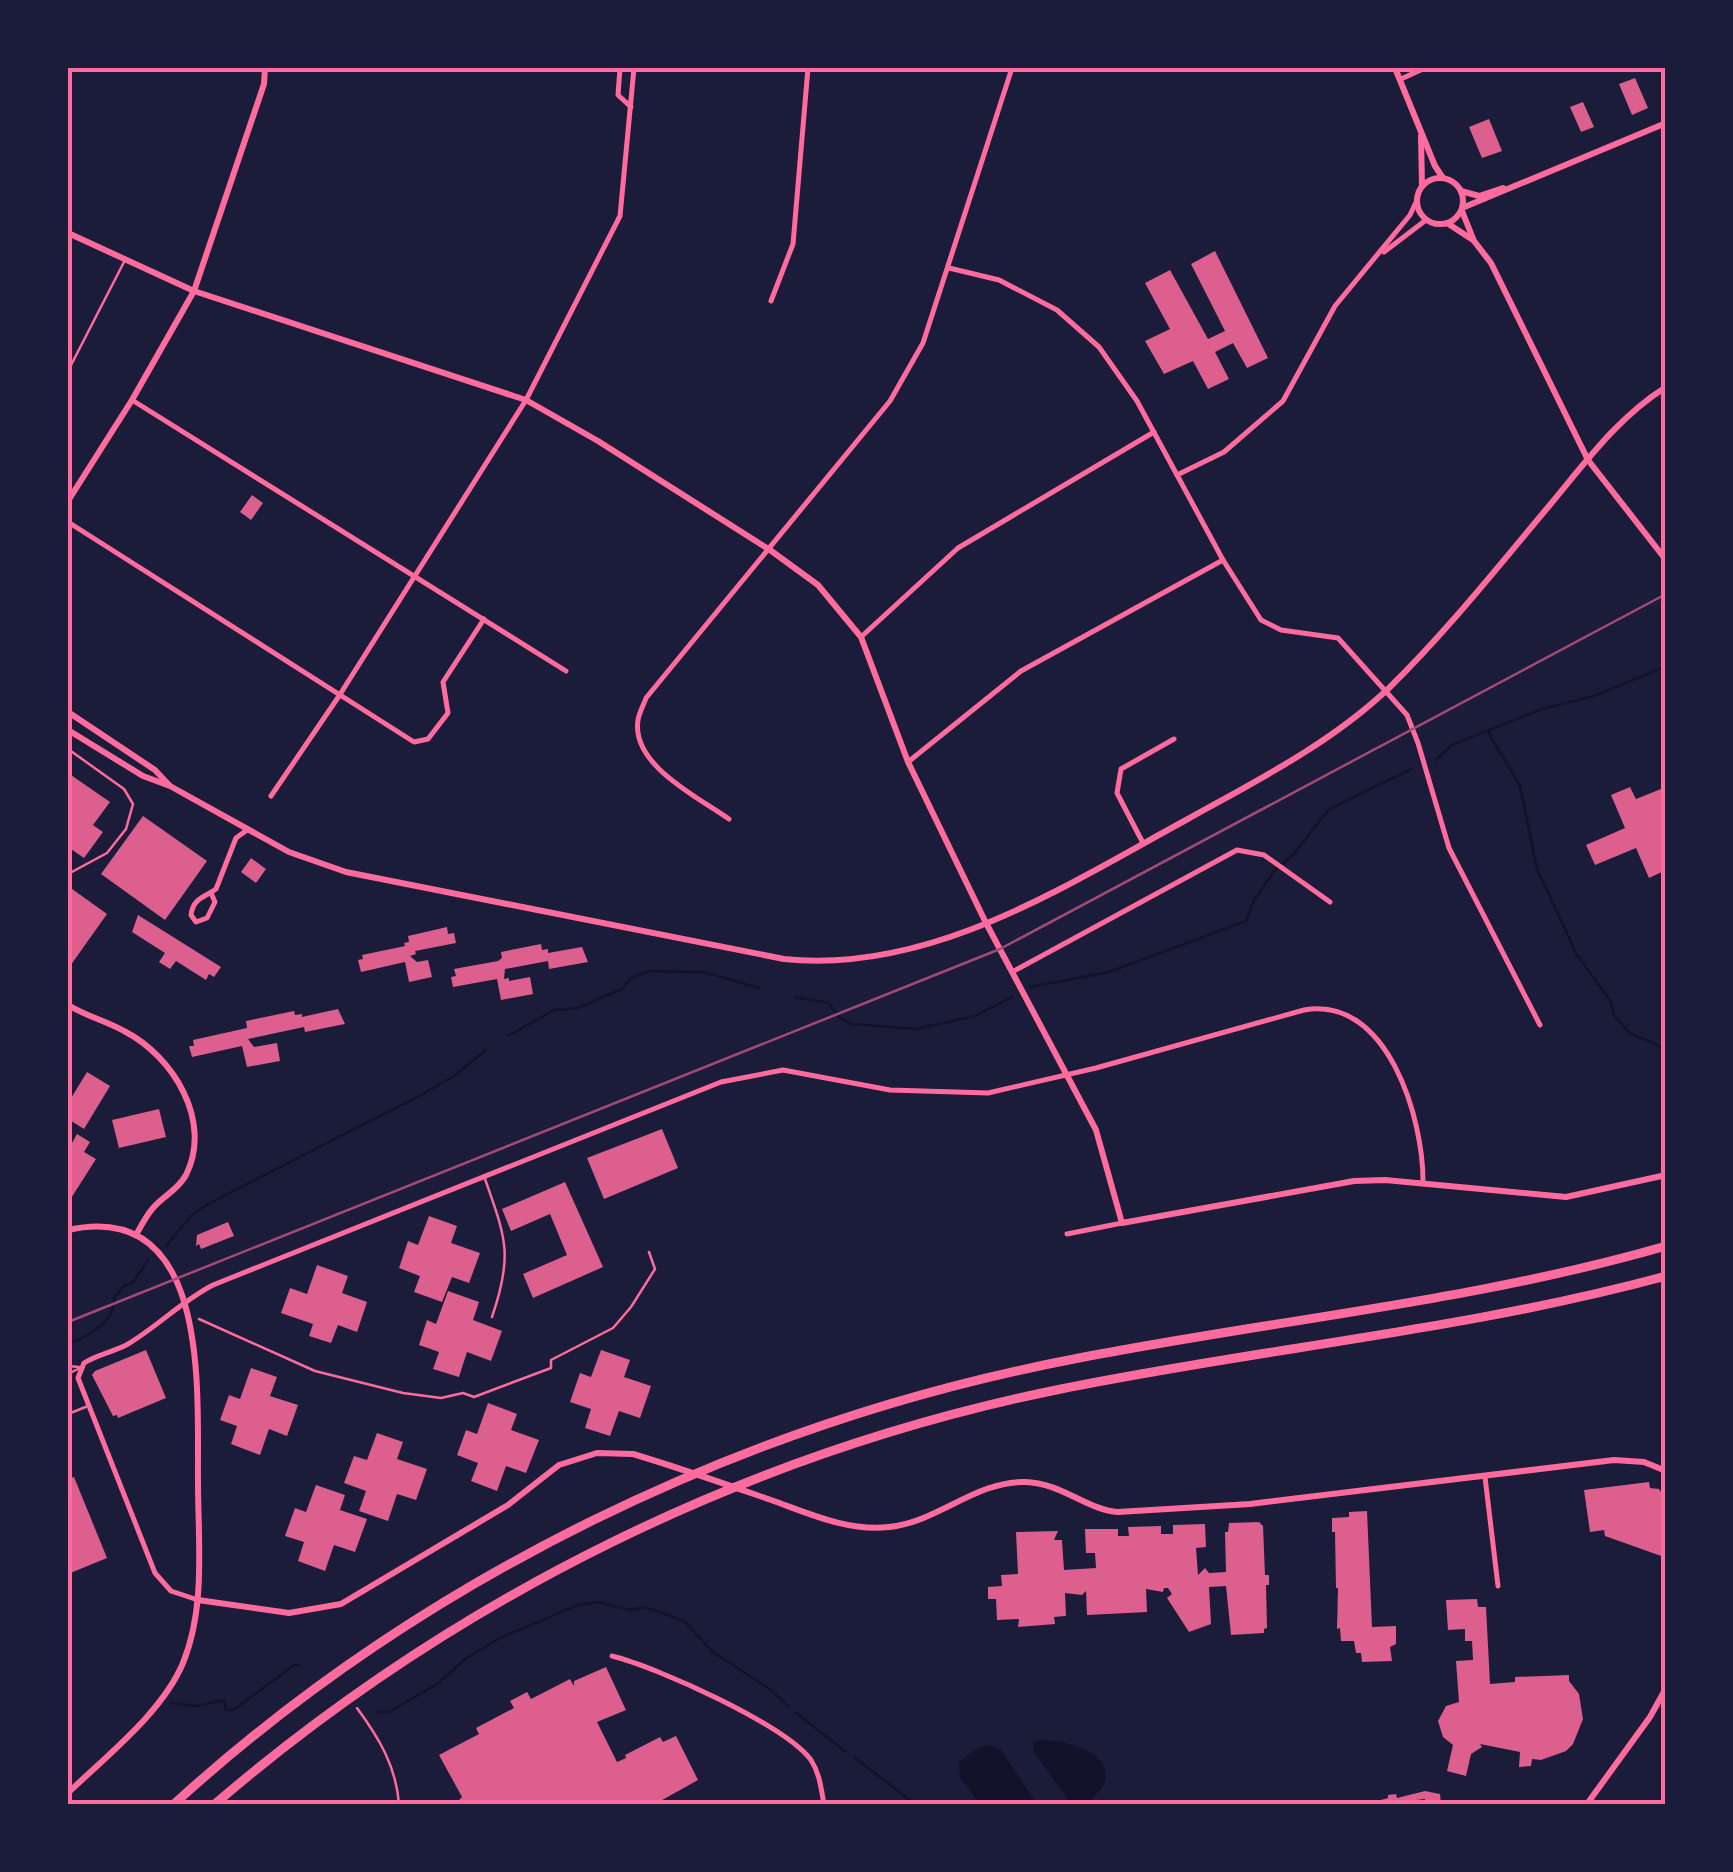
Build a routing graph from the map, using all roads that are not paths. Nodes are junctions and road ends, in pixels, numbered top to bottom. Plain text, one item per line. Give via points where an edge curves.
1 (265, 68) edge
2 (620, 68) edge
3 (634, 68) edge
4 (808, 68) edge
5 (1012, 68) edge
6 (1395, 68) edge
7 (1425, 68) edge
8 (1401, 79) junction
9 (630, 107) junction
10 (1418, 120) junction
11 (1666, 123) edge
12 (1443, 178) junction
13 (1519, 184) junction
14 (1422, 186) junction
15 (1462, 191) junction
16 (1417, 200) junction
17 (1462, 210) junction
18 (1426, 220) junction
19 (1447, 223) junction
20 (68, 233) edge
21 (1474, 240) junction
22 (125, 260) junction
23 (1370, 264) junction
24 (950, 268) junction
25 (194, 291) junction
26 (771, 301) dead end
27 (68, 371) edge
28 (1666, 387) edge
29 (132, 400) junction
30 (526, 400) junction
31 (1154, 432) junction
32 (1588, 460) junction
33 (1177, 475) junction
34 (68, 501) edge
35 (68, 522) edge
36 (770, 550) junction
37 (1223, 560) junction
38 (1666, 560) edge
39 (414, 576) junction
40 (484, 620) junction
41 (861, 636) junction
42 (566, 671) dead end
43 (1386, 690) junction
44 (338, 696) junction
45 (68, 712) edge
46 (68, 730) edge
47 (1174, 740) dead end
48 (68, 750) edge
49 (908, 762) junction
50 (170, 786) junction
51 (271, 796) dead end
52 (730, 819) dead end
53 (247, 830) junction
54 (1144, 843) junction
55 (68, 874) edge
56 (211, 893) junction
57 (1330, 902) dead end
58 (986, 922) junction
59 (1012, 972) junction
60 (68, 1005) edge
61 (1540, 1024) dead end
62 (1068, 1074) junction
63 (483, 1175) junction
64 (1666, 1175) edge
65 (1423, 1184) junction
66 (1122, 1224) junction
67 (68, 1230) edge
68 (136, 1234) junction
69 (1068, 1234) dead end
70 (1666, 1246) edge
71 (1666, 1276) edge
72 (186, 1299) junction
73 (492, 1318) dead end
74 (68, 1366) edge
75 (81, 1368) junction
76 (68, 1374) edge
77 (88, 1406) junction
78 (68, 1414) edge
79 (1666, 1471) edge
80 (1485, 1476) junction
81 (1498, 1586) dead end
82 (198, 1600) junction
83 (612, 1656) dead end
84 (1666, 1688) edge
85 (68, 1793) edge
86 (174, 1804) edge
87 (215, 1804) edge
88 (824, 1804) edge
89 (1587, 1804) edge

1 - 25 street
2 - 9 street via 618,95
3 - 9 street
4 - 26 street via 793,244
5 - 24 street
6 - 8 street
7 - 8 street
8 - 10 street
9 - 30 street via 620,216
10 - 12 street
10 - 14 street
11 - 13 street
12 - 14 street
12 - 15 street
13 - 15 street via 1478,196
13 - 17 street
14 - 16 street
15 - 17 street
16 - 18 street
16 - 23 street
17 - 19 street
17 - 21 street
18 - 19 street
18 - 23 street
19 - 21 street
20 - 22 street
21 - 32 street
22 - 25 street
22 - 27 lane
23 - 33 street via 1335,306 1283,401 1224,452
24 - 31 street via 999,280 1057,310 1099,347
24 - 36 street via 923,342 890,402
25 - 29 street
25 - 30 street
28 - 32 street
29 - 34 street
29 - 39 street
30 - 36 street
30 - 39 street
31 - 33 street
31 - 41 street via 958,548
32 - 38 street
32 - 43 street
33 - 37 street
35 - 44 street
36 - 41 street via 818,585
36 - 52 street via 646,698 638,719 638,740 652,764
37 - 43 street via 1260,620 1281,630 1338,638
37 - 49 street via 1021,672
39 - 40 street
39 - 44 street
40 - 42 street
40 - 44 street via 444,682 449,712 426,741 408,739
41 - 49 street
43 - 54 street via 1300,757
43 - 61 street via 1414,730 1448,848
44 - 51 street
45 - 50 street
46 - 50 street
47 - 54 street via 1121,769 1117,793
48 - 55 lane via 124,789 134,804 108,852
49 - 58 street
50 - 53 street
53 - 56 street via 236,838
53 - 58 street via 346,872 784,958 884,955
54 - 58 street
56 - 56 street via 192,910 196,922 207,918 215,902
57 - 59 street via 1264,855 1237,850
58 - 59 street
59 - 62 street
60 - 68 street via 140,1040 168,1066 186,1097 193,1156 178,1186
62 - 63 street via 997,1092 937,1094 794,1071 752,1074
62 - 65 street via 1304,1010 1337,1010 1366,1027 1399,1076 1418,1133
62 - 66 street via 1096,1130
63 - 72 street
63 - 73 lane via 506,1249
64 - 65 street via 1566,1197
65 - 66 street via 1333,1184
66 - 69 street
67 - 68 street
68 - 72 street via 164,1260
70 - 86 highway via 1418,1303 1042,1365 764,1446 602,1517 468,1590 335,1675
71 - 87 highway via 1453,1325 1061,1389 805,1460 652,1523 490,1607 347,1700
72 - 75 street via 129,1343
72 - 82 street via 196,1383
74 - 75 lane
75 - 76 lane
75 - 77 street
77 - 78 lane
77 - 82 street via 159,1580
79 - 80 street via 1614,1460
80 - 81 street
80 - 82 street via 1236,1506 1118,1512 1049,1485 1009,1483 930,1517 882,1528 845,1525 650,1459 609,1452 561,1464 508,1506 332,1606 274,1613
82 - 85 street via 177,1674 141,1724
83 - 88 street via 713,1696 788,1738 820,1778
84 - 89 street

